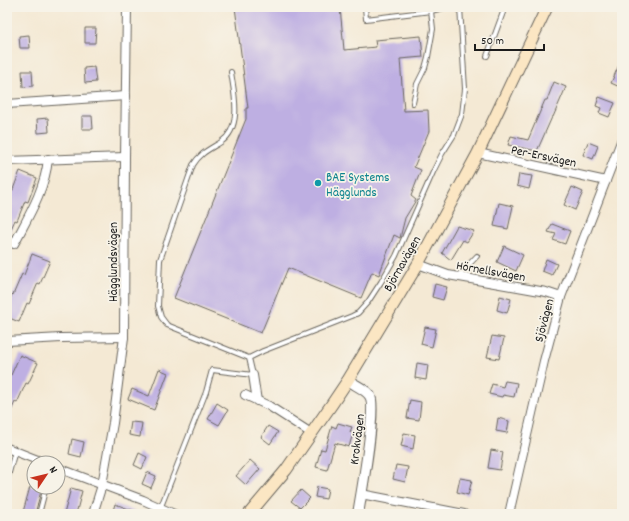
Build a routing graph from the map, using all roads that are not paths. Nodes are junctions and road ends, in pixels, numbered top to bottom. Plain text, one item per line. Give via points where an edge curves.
1 (127, 7) edge
2 (365, 7) edge
3 (447, 7) edge
4 (460, 7) edge
5 (505, 7) edge
6 (547, 7) edge
7 (431, 11) junction
8 (487, 56) dead end
9 (231, 72) dead end
10 (126, 96) junction
11 (7, 104) edge
12 (413, 104) dead end
13 (622, 139) edge
14 (478, 153) junction
15 (125, 157) junction
16 (48, 159) junction
17 (7, 161) edge
18 (606, 181) junction
19 (14, 244) dead end
20 (477, 256) dead end
21 (418, 264) junction
22 (458, 276) junction
23 (561, 297) junction
24 (124, 337) junction
25 (7, 341) edge
26 (249, 358) junction
27 (252, 375) junction
28 (348, 380) junction
29 (245, 394) dead end
30 (257, 401) junction
31 (311, 433) junction
32 (11, 449) edge
33 (26, 455) edge
34 (66, 471) edge
35 (7, 480) edge
36 (102, 485) junction
37 (361, 494) junction
38 (44, 495) edge
39 (160, 511) edge
40 (39, 514) edge
41 (93, 514) edge
42 (174, 514) edge
43 (249, 514) edge
44 (358, 514) edge
45 (464, 514) edge
46 (509, 514) edge

1 - 10 street, Hägglundsvägen
2 - 7 lane via 366,19
3 - 7 lane
4 - 26 lane via 465,89 462,114 382,282 363,308 352,316
5 - 8 lane
6 - 14 main road, Björnavägen
7 - 12 lane via 433,29 428,57 417,84
9 - 26 lane via 236,110 233,126 226,138 202,153 193,165 160,260 158,306 167,325
10 - 11 street
10 - 15 street, Hägglundsvägen
13 - 18 street, Sjövägen
14 - 18 street, Per-Ersvägen
14 - 21 main road, Björnavägen
15 - 16 street
15 - 24 street, Hägglundsvägen
16 - 17 street
16 - 19 street via 37,199
18 - 23 street, Sjövägen
20 - 22 lane
21 - 22 street, Hörnellsvägen
21 - 28 main road, Björnavägen
22 - 23 street, Hörnellsvägen
23 - 46 street, Sjövägen
24 - 25 street
24 - 36 street, Hägglundsvägen
26 - 27 lane
27 - 30 street
27 - 39 lane via 212,370
28 - 31 main road, Björnavägen
28 - 37 street, Krokvägen via 370,395 372,402
29 - 30 street
30 - 31 street
31 - 43 main road, Björnavägen via 286,470
32 - 33 street
32 - 35 lane
34 - 36 street
36 - 39 street via 143,500
36 - 41 street, Hägglundsvägen
37 - 44 street, Krokvägen
37 - 45 street
38 - 40 lane
39 - 42 street

